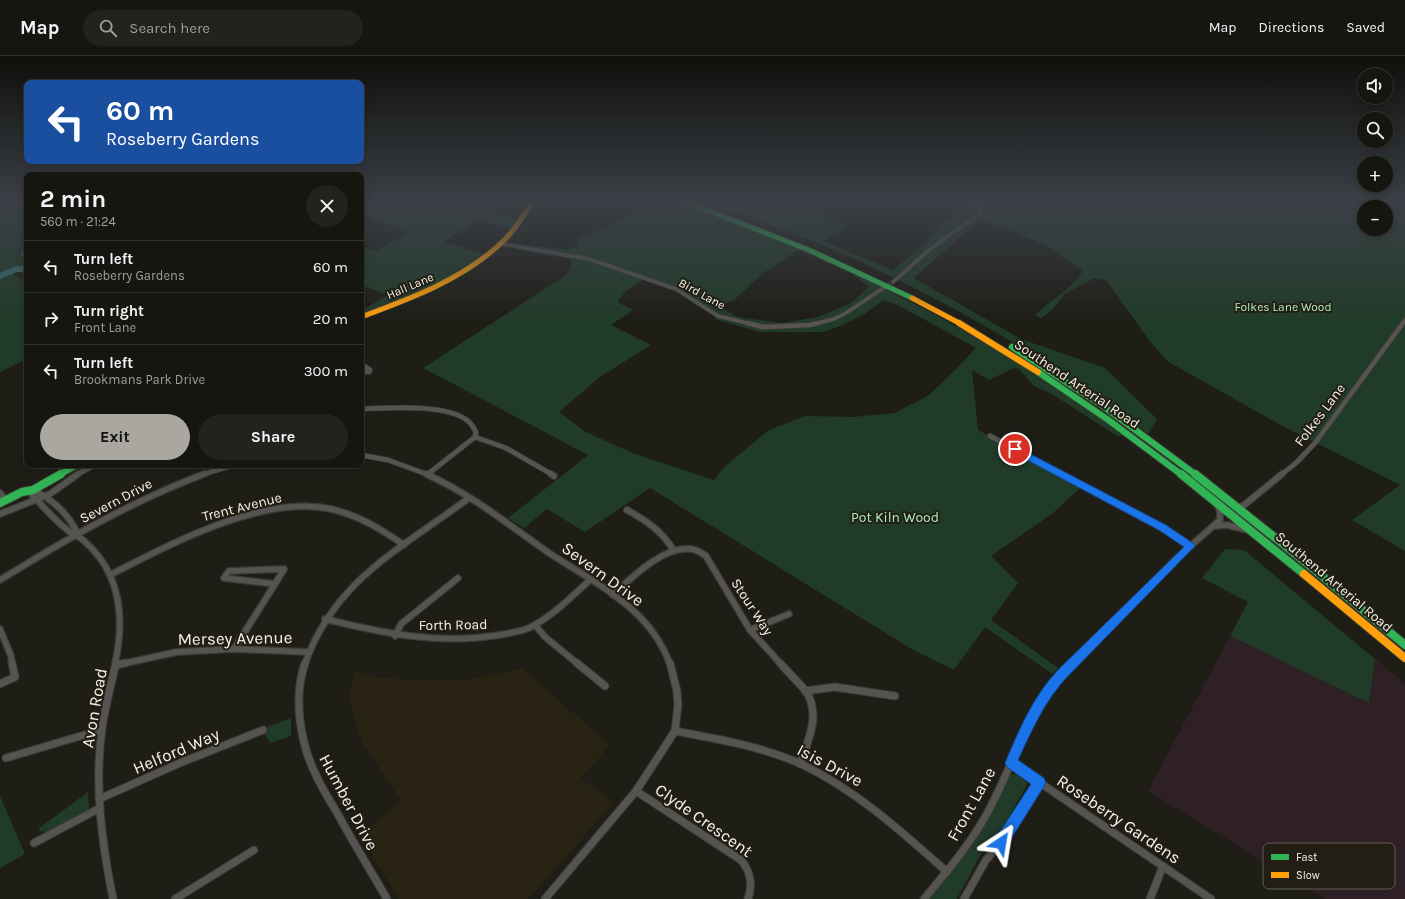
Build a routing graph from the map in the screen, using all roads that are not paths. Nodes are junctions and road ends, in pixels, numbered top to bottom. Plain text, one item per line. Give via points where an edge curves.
1 (793, 242) edge
2 (806, 242) edge
3 (940, 242) edge
4 (502, 244) joint
5 (890, 283) junction
6 (364, 316) edge
7 (1405, 320) edge
8 (364, 366) edge
9 (364, 371) edge
10 (364, 409) edge
11 (990, 436) dead end
12 (474, 437) junction
13 (364, 456) edge
14 (72, 468) edge
15 (89, 468) edge
16 (224, 468) edge
17 (428, 474) junction
18 (554, 476) dead end
19 (33, 490) junction
20 (0, 493) edge
21 (1207, 495) junction
22 (46, 496) junction
23 (469, 498) junction
24 (3, 501) edge
25 (37, 501) junction
26 (1237, 507) junction
27 (627, 510) dead end
28 (0, 514) edge
29 (1214, 526) junction
30 (78, 535) junction
31 (1257, 535) junction
32 (404, 545) junction
33 (1190, 546) junction
34 (674, 551) junction
35 (110, 575) junction
36 (458, 578) dead end
37 (0, 580) edge
38 (590, 580) junction
39 (275, 584) junction
40 (613, 595) junction
41 (789, 614) dead end
42 (325, 619) junction
43 (535, 625) junction
44 (0, 629) edge
45 (750, 630) junction
46 (395, 636) junction
47 (1405, 644) edge
48 (234, 649) junction
49 (307, 652) junction
50 (1405, 658) edge
51 (116, 665) junction
52 (0, 684) edge
53 (605, 686) dead end
54 (805, 691) junction
55 (895, 696) dead end
56 (101, 730) junction
57 (264, 730) dead end
58 (675, 731) junction
59 (6, 758) dead end
60 (1011, 763) junction
61 (800, 764) junction
62 (1040, 783) junction
63 (636, 791) junction
64 (99, 799) junction
65 (100, 808) junction
66 (34, 843) dead end
67 (254, 850) dead end
68 (1163, 866) junction
69 (947, 872) junction
70 (113, 899) edge
71 (175, 899) edge
72 (387, 899) edge
73 (546, 899) edge
74 (748, 899) edge
75 (924, 899) edge
76 (964, 899) edge
77 (1150, 899) edge
78 (1211, 899) edge

1 - 5 main road, Southend Arterial Road
2 - 5 main road, Southend Arterial Road
3 - 5 street, Bird Lane
4 - 5 street, Bird Lane via 589,259 676,290 718,316 763,326 810,325 834,319
4 - 6 main road, Hall Lane via 476,265 451,280
5 - 21 main road, Southend Arterial Road via 1000,348 1100,415
5 - 26 main road, Southend Arterial Road via 987,332 1073,386 1155,444
7 - 26 street, Folkes Lane via 1296,463 1243,506
8 - 9 street via 370,370
10 - 12 street via 419,408 450,412 460,415 472,424 476,432
11 - 33 street via 1162,528
12 - 17 street
12 - 18 street via 484,438 509,449
13 - 17 street, Severn Drive via 390,460
14 - 19 main road
15 - 22 street
16 - 30 street, Severn Drive via 193,477 152,494
17 - 23 street, Severn Drive
19 - 22 street, Avon Road
19 - 24 main road
19 - 25 street, Avon Road via 32,496
20 - 24 street
21 - 29 street via 1220,511 1221,517
21 - 31 main road, Southend Arterial Road
22 - 25 street
22 - 30 street, Avon Road via 72,523
23 - 32 street, Humber Drive
23 - 38 street, Severn Drive
25 - 28 street
25 - 30 street, Avon Road via 70,532
26 - 47 main road, Southend Arterial Road
27 - 34 street via 660,531
29 - 31 street via 1234,526
29 - 33 street, Front Lane
30 - 35 street, Avon Road via 104,564
30 - 37 street, Severn Drive
31 - 50 main road, Southend Arterial Road
32 - 35 street, Trent Avenue via 378,527 354,516 320,507 291,508 254,514 202,530
32 - 42 street, Humber Drive via 355,584
33 - 60 street, Front Lane via 1054,682 1031,720
34 - 40 street, Stour Way via 649,565
34 - 45 street, Stour Way via 689,548 706,556
35 - 51 street, Avon Road via 117,589 121,611 120,646
36 - 46 street via 401,624
38 - 40 street, Severn Drive
38 - 43 street, Forth Road
39 - 39 street via 284,569 229,571 224,578
39 - 48 street
40 - 58 street, Severn Drive via 650,628 664,650 674,682 677,717
41 - 45 street
42 - 46 street, Forth Road
42 - 49 street, Humber Drive
43 - 46 street, Forth Road via 508,634 470,639
43 - 53 street via 545,637
44 - 52 street via 12,656 15,677
45 - 54 street, Stour Way
48 - 49 street, Mersey Avenue
48 - 51 street, Mersey Avenue via 177,652
49 - 72 street, Humber Drive via 300,698 306,748 321,784
51 - 56 street, Avon Road
54 - 55 street via 835,688
54 - 61 street, Stour Way via 814,710 814,719
56 - 59 street
56 - 64 street, Avon Road
57 - 64 street, Helford Way
58 - 61 street, Isis Drive via 735,743
58 - 63 street, Severn Drive
60 - 62 street, Roseberry Gardens
60 - 69 street, Front Lane via 990,808
61 - 69 street, Isis Drive via 837,783 873,808
62 - 68 street, Roseberry Gardens
62 - 76 street via 1001,843 986,860
63 - 73 street, Severn Drive
63 - 74 street, Clyde Crescent via 741,860 747,866 752,881
64 - 65 street, Avon Road
65 - 66 street
65 - 70 street, Avon Road
67 - 71 street
68 - 77 street
68 - 78 street, Roseberry Gardens
69 - 75 street, Front Lane

